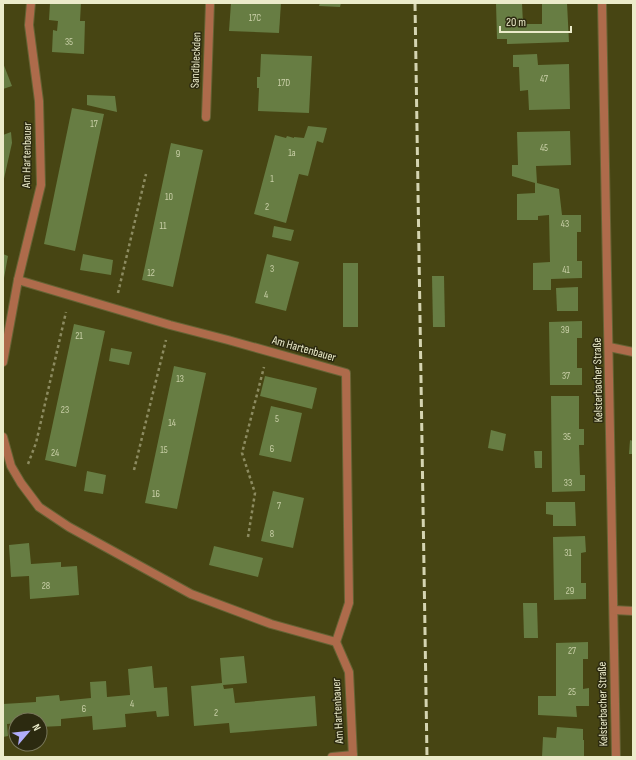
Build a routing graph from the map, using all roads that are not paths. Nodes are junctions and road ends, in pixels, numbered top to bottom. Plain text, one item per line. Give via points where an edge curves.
1 (31, 3) edge
2 (210, 3) edge
3 (602, 3) edge
4 (206, 117) dead end
5 (18, 280) junction
6 (609, 347) junction
7 (633, 352) edge
8 (3, 362) edge
9 (3, 437) edge
10 (614, 610) junction
11 (633, 611) edge
12 (336, 642) junction
13 (353, 756) edge
14 (332, 757) edge
15 (616, 757) edge

1 - 5 street, Am Hartenbauer via 29,26 39,101 41,185
2 - 4 street, Sandbleckden
3 - 6 street, Kelsterbacher Straße
5 - 8 street, Am Hartenbauer
5 - 12 street, Am Hartenbauer via 346,373 349,603
6 - 7 street
6 - 10 street, Kelsterbacher Straße
9 - 12 street via 11,466 21,483 39,507 69,527 191,594 271,624
10 - 11 street
10 - 15 street, Kelsterbacher Straße
12 - 13 street, Am Hartenbauer via 349,672
13 - 14 street

